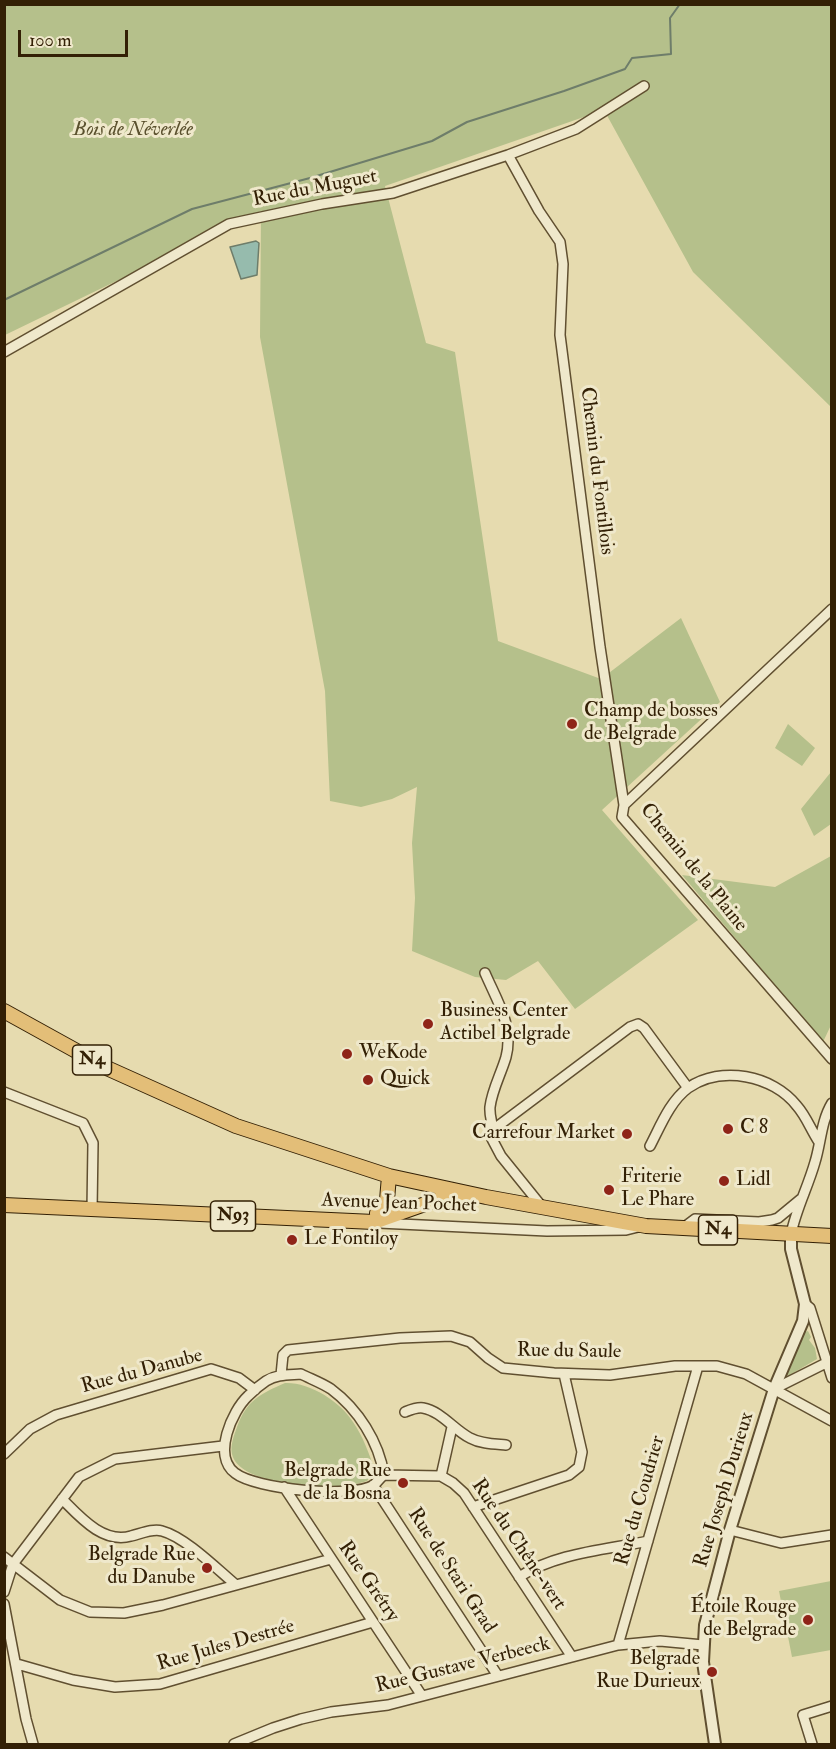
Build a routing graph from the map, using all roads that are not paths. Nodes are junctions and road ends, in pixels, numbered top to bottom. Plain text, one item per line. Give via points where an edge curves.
1 (644, 86) dead end
2 (508, 155) junction
3 (4, 352) edge
4 (831, 609) edge
5 (624, 805) junction
6 (485, 973) dead end
7 (4, 1011) edge
8 (831, 1059) edge
9 (688, 1088) junction
10 (4, 1092) edge
11 (831, 1103) edge
12 (494, 1129) junction
13 (819, 1142) junction
14 (650, 1146) dead end
15 (389, 1176) junction
16 (448, 1190) junction
17 (486, 1197) junction
18 (802, 1198) junction
19 (4, 1205) edge
20 (543, 1208) junction
21 (92, 1210) junction
22 (376, 1217) junction
23 (646, 1226) junction
24 (683, 1228) junction
25 (791, 1234) junction
26 (831, 1236) edge
27 (805, 1304) junction
28 (826, 1363) junction
29 (698, 1366) junction
30 (564, 1374) junction
31 (281, 1375) junction
32 (831, 1378) edge
33 (774, 1389) junction
34 (255, 1390) junction
35 (405, 1412) dead end
36 (831, 1421) edge
37 (452, 1427) junction
38 (506, 1445) dead end
39 (223, 1446) junction
40 (4, 1454) edge
41 (384, 1475) junction
42 (441, 1476) junction
43 (373, 1485) junction
44 (284, 1487) junction
45 (62, 1499) junction
46 (473, 1507) junction
47 (730, 1530) junction
48 (831, 1535) edge
49 (648, 1541) junction
50 (4, 1557) edge
51 (331, 1559) junction
52 (13, 1564) junction
53 (519, 1577) junction
54 (236, 1585) junction
55 (4, 1592) edge
56 (4, 1604) edge
57 (373, 1622) junction
58 (618, 1645) junction
59 (703, 1645) junction
60 (572, 1657) junction
61 (17, 1664) junction
62 (498, 1676) junction
63 (422, 1696) junction
64 (831, 1706) edge
65 (33, 1744) edge
66 (234, 1744) edge
67 (715, 1744) edge
68 (812, 1744) edge

1 - 2 street, Rue du Muguet via 576,129
2 - 3 street, Rue du Muguet via 393,193 229,224
2 - 5 street, Chemin du Fontillois via 560,242 560,335
4 - 5 street, Chemin de la Plaine
5 - 8 street, Chemin de la Plaine via 622,817
6 - 12 street via 499,1002 509,1039 490,1107
7 - 15 main road, N4 via 109,1069 236,1126
9 - 12 street via 638,1024
9 - 13 street via 712,1078 735,1075 775,1086 797,1105
9 - 14 street via 673,1104
10 - 21 street via 83,1123 93,1143
11 - 13 street
12 - 20 street via 492,1139 501,1156
13 - 18 street
15 - 16 main road, N4
15 - 22 main road via 387,1200
16 - 17 main road, N4
16 - 22 main road
17 - 20 main road, N4
17 - 22 main road, N93 via 475,1201 445,1197
18 - 24 street via 771,1220 695,1219
18 - 25 street
19 - 21 main road, Avenue Jean Pochet / N93
20 - 23 main road, N4
21 - 22 main road, Avenue Jean Pochet / N93
21 - 22 main road, N93 via 358,1213
22 - 23 street, Avenue Jean Pochet via 547,1231
23 - 24 main road, Avenue Jean Pochet / N4
24 - 25 main road, Avenue Jean Pochet / N4
25 - 26 main road, N4
25 - 27 street via 790,1249
27 - 28 street via 810,1308
27 - 33 street, Rue Joseph Durieux via 803,1321
28 - 32 street
28 - 33 street
29 - 30 street, Rue du Saule via 610,1375
29 - 33 street, Rue du Saule via 717,1366 746,1374
29 - 49 street, Rue du Coudrier
30 - 31 street, Rue du Saule via 503,1368 471,1342 451,1336 288,1350 283,1355
30 - 46 street via 582,1452 579,1467 569,1475
31 - 34 street
31 - 41 street via 302,1374 329,1388 351,1406 369,1432
33 - 36 street, Rue du Saule
33 - 47 street, Rue Joseph Durieux
34 - 39 street via 232,1421
34 - 40 street, Rue du Danube via 239,1378 211,1369 56,1415 30,1429
35 - 37 street via 421,1407
37 - 38 street via 484,1444
37 - 42 street
39 - 44 street via 234,1473
39 - 45 street via 115,1459 79,1477
41 - 42 street, Rue du Chêne-vert
41 - 43 street
42 - 46 street, Rue du Chêne-vert via 464,1493
43 - 44 street via 332,1492
43 - 62 street, Rue de Stari Grad
44 - 51 street, Rue Grétry
45 - 52 street
45 - 54 street via 105,1535 122,1539 159,1530 175,1536
46 - 53 street, Rue du Chêne-vert
47 - 48 street via 781,1543
47 - 59 street, Rue Joseph Durieux via 708,1610
49 - 53 street via 552,1561
49 - 58 street, Rue du Coudrier
50 - 52 street
51 - 54 street
51 - 57 street, Rue Grétry
52 - 54 street via 60,1600 90,1612 124,1613
52 - 55 street
53 - 60 street, Rue du Chêne-vert
56 - 61 street
57 - 61 street, Rue Jules Destrée via 160,1684 115,1687
57 - 63 street, Rue Grétry
58 - 59 street, Rue Gustave Verbeeck via 660,1641
58 - 60 street, Rue Gustave Verbeeck
59 - 67 street, Rue Joseph Durieux
60 - 62 street, Rue Gustave Verbeeck
61 - 65 street
62 - 63 street, Rue Gustave Verbeeck
63 - 66 street, Rue Gustave Verbeeck via 301,1719
64 - 68 street via 803,1715

